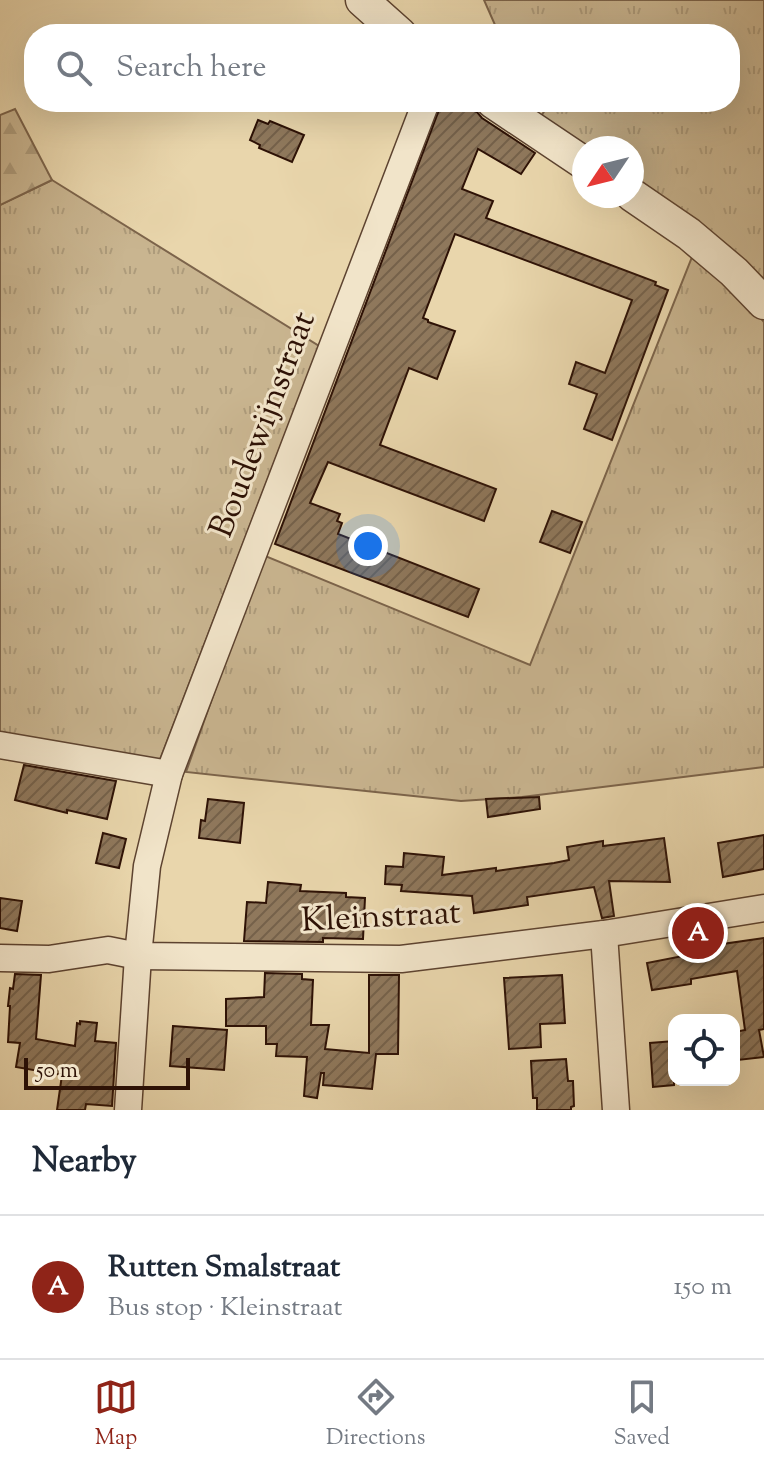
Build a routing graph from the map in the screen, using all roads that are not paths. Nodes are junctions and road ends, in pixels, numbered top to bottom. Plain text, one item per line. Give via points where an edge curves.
1 (362, 0) edge
2 (389, 24) edge
3 (422, 112) edge
4 (508, 112) edge
5 (572, 155) edge
6 (644, 203) edge
7 (764, 303) edge
8 (0, 745) edge
9 (169, 774) junction
10 (764, 908) edge
11 (604, 934) junction
12 (138, 956) junction
13 (0, 958) edge
14 (128, 1110) edge
15 (616, 1110) edge

1 - 2 street
3 - 9 street, Boudewijnstraat
4 - 5 street
6 - 7 street via 689,234
8 - 9 street
9 - 12 street, Boudewijnstraat via 147,866
10 - 11 street, Kleinstraat
11 - 12 street, Kleinstraat via 401,959
11 - 15 street
12 - 13 street, Kleinstraat via 108,950 49,959
12 - 14 street, Boudewijnstraat

